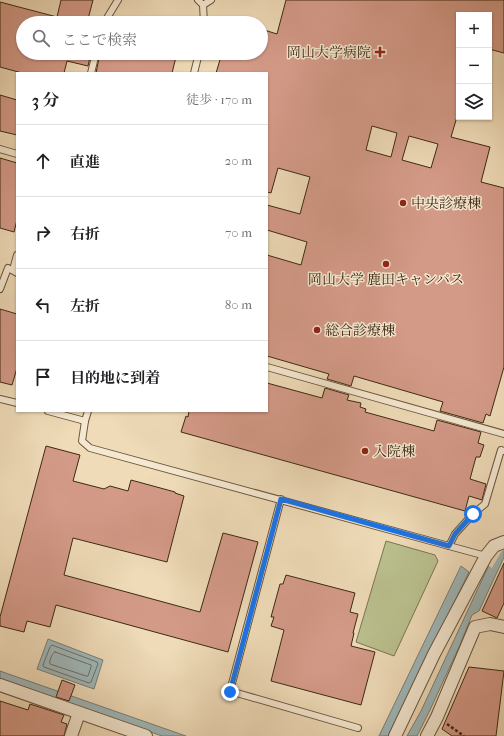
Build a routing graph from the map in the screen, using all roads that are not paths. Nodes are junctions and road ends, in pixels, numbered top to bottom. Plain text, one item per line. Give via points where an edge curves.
1 (118, 0) edge
2 (198, 0) edge
3 (211, 0) edge
4 (203, 5) junction
5 (108, 16) edge
6 (204, 16) edge
7 (94, 60) edge
8 (197, 60) edge
9 (90, 72) edge
10 (194, 72) edge
11 (0, 149) edge
12 (16, 154) edge
13 (15, 271) edge
14 (0, 289) edge
15 (268, 367) edge
16 (0, 398) edge
17 (16, 403) edge
18 (52, 412) edge
19 (88, 412) edge
20 (85, 420) junction
21 (504, 434) edge
22 (503, 449) edge
23 (281, 499) junction
24 (499, 544) edge
25 (449, 546) junction
26 (486, 556) junction
27 (504, 627) edge
28 (0, 685) edge
29 (79, 713) junction
30 (358, 728) dead end
31 (71, 736) edge
32 (146, 736) edge
33 (395, 736) edge
34 (427, 736) edge

1 - 5 lane
2 - 4 lane
3 - 4 lane
4 - 6 lane
7 - 9 lane
8 - 10 lane
11 - 12 lane
13 - 14 lane via 8,268
15 - 21 lane
16 - 17 lane
18 - 20 lane
19 - 20 lane
20 - 23 lane via 82,441 90,448
22 - 25 lane via 485,504 455,534
23 - 25 lane
23 - 30 lane via 230,692
24 - 26 street
25 - 26 lane
26 - 33 street via 434,654
27 - 34 street via 490,624 475,627
28 - 29 street
29 - 31 street
29 - 32 street

